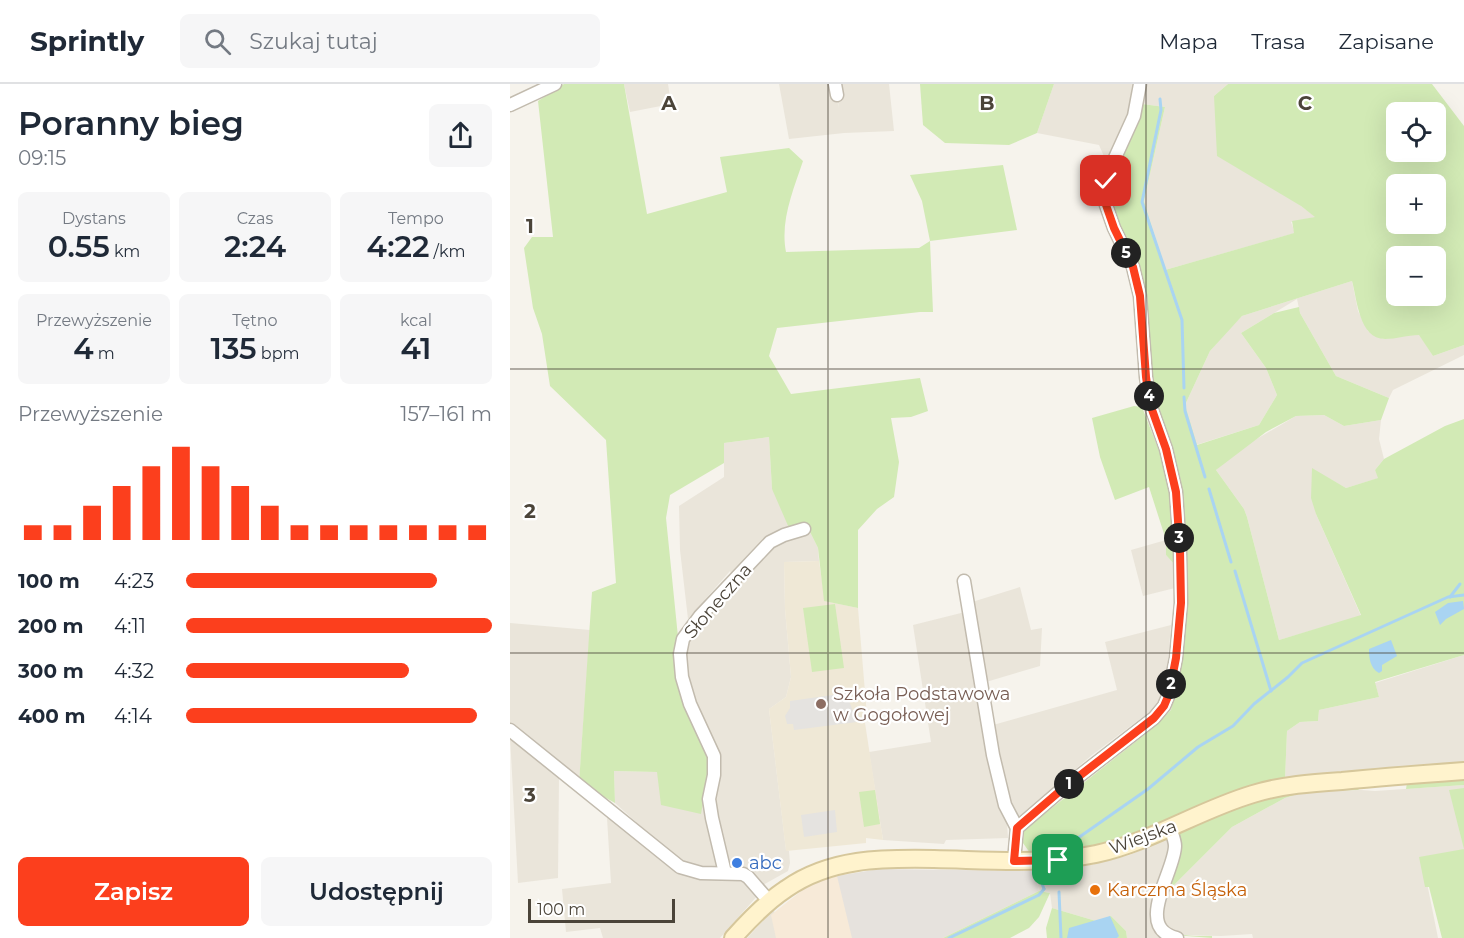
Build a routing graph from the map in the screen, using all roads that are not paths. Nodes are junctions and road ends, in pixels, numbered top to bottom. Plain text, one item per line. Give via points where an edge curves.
1 (555, 84) edge
2 (1140, 84) edge
3 (510, 105) edge
4 (804, 529) dead end
5 (964, 581) dead end
6 (510, 730) edge
7 (1464, 771) edge
8 (1017, 828) junction
9 (1170, 828) junction
10 (1014, 861) junction
11 (725, 873) junction
12 (769, 901) junction
13 (733, 938) edge
14 (1177, 938) edge

1 - 3 street
2 - 8 street via 1134,116 1109,171 1105,192 1114,228 1133,267 1140,296 1150,404 1174,476 1181,603 1176,658 1169,694 1154,718
4 - 11 street, Słoneczna via 770,542 683,639 682,676 714,756 710,800
5 - 8 street via 996,765 1005,805
6 - 11 street via 677,864 696,872
7 - 9 street, Wiejska via 1286,786 1244,797
8 - 10 street
9 - 10 street, Wiejska via 1095,854
9 - 14 street via 1175,850 1159,895 1158,915 1164,932
10 - 12 street, Wiejska via 859,860 811,875
11 - 12 street via 748,877
12 - 13 street, Wiejska

